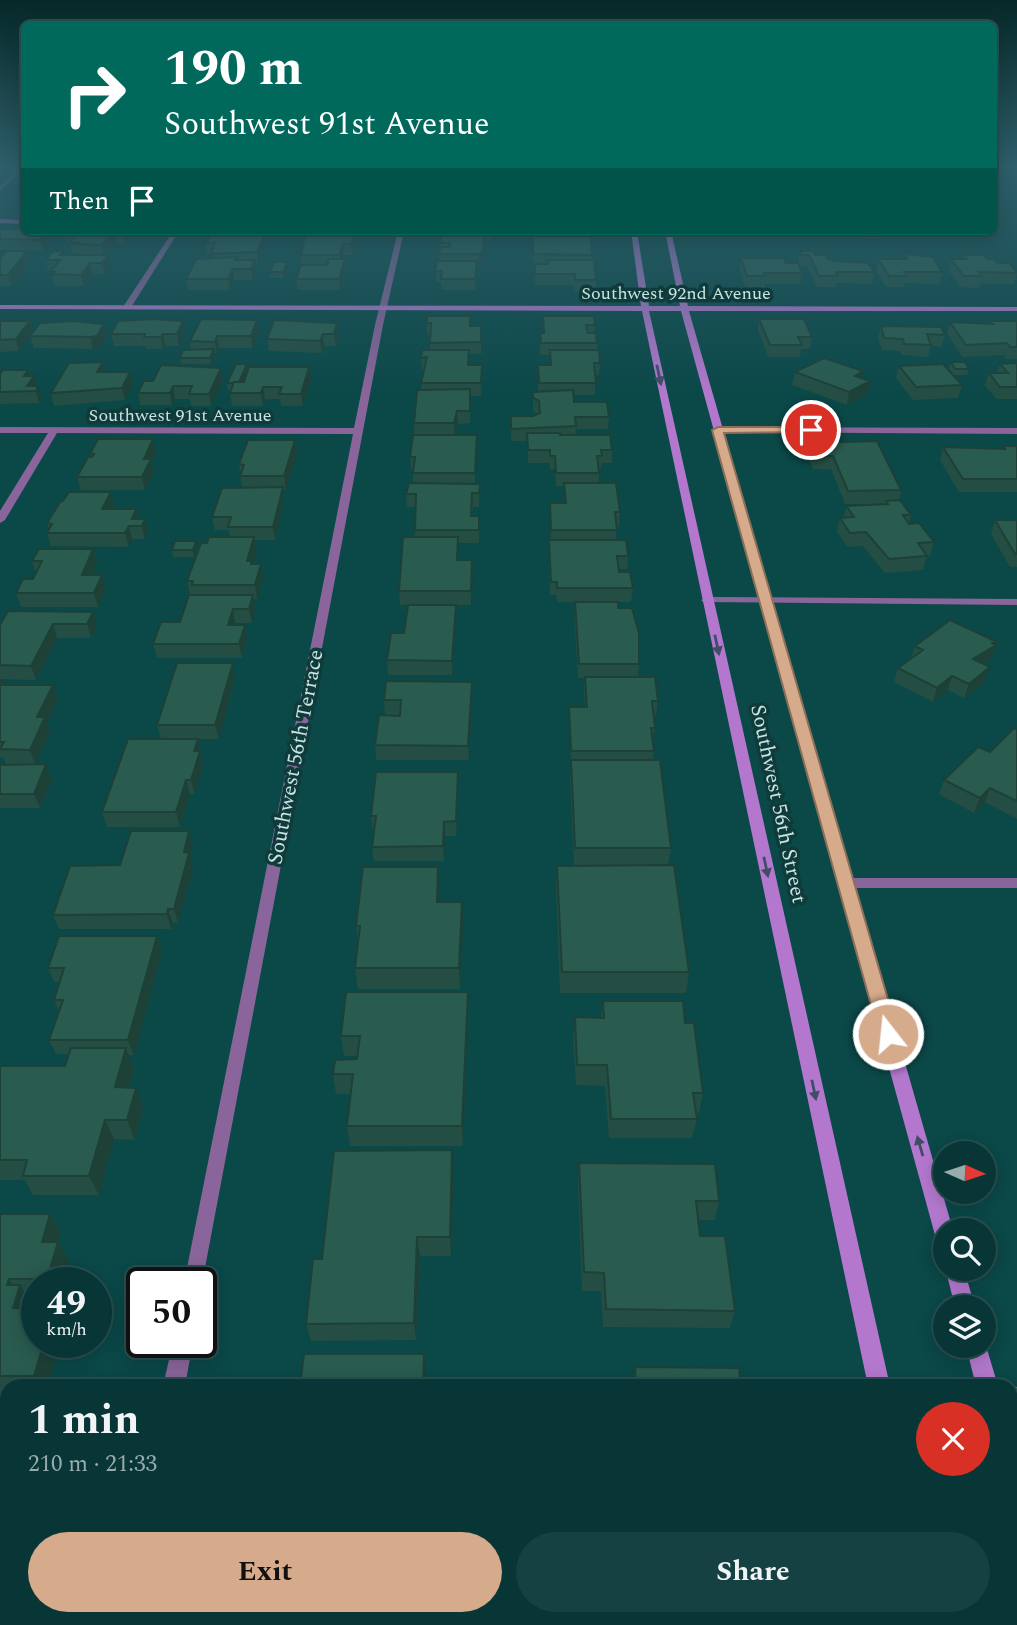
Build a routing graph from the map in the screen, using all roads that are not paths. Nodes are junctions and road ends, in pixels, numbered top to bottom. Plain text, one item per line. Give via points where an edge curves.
1 (168, 243) edge
2 (398, 243) edge
3 (636, 243) edge
4 (670, 243) edge
5 (0, 307) edge
6 (127, 307) junction
7 (383, 308) junction
8 (645, 308) junction
9 (684, 308) junction
10 (1017, 309) edge
11 (0, 430) edge
12 (54, 430) junction
13 (718, 430) junction
14 (359, 431) junction
15 (1017, 431) edge
16 (0, 520) edge
17 (707, 600) junction
18 (765, 601) junction
19 (1017, 602) edge
20 (846, 883) junction
21 (1017, 883) edge
22 (940, 1218) edge
23 (197, 1267) edge
24 (180, 1358) edge
25 (979, 1358) edge
26 (175, 1379) edge
27 (877, 1379) edge
28 (985, 1379) edge

1 - 6 street
2 - 7 street, Southwest 56th Terrace
3 - 8 main road, Southwest 56th Street
4 - 9 main road, Southwest 56th Street
5 - 6 main road, Southwest 92nd Avenue
6 - 7 main road, Southwest 92nd Avenue
7 - 8 main road, Southwest 92nd Avenue
7 - 14 street, Southwest 56th Terrace
8 - 9 main road, Southwest 92nd Avenue
8 -> 17 main road, Southwest 56th Street
9 - 10 main road, Southwest 92nd Avenue
9 - 13 main road, Southwest 56th Street
11 - 12 street, Southwest 91st Avenue
12 - 14 street, Southwest 91st Avenue
12 - 16 street
13 - 15 street
13 - 18 main road, Southwest 56th Street
14 - 23 street, Southwest 56th Terrace
17 - 18 street
17 -> 27 main road, Southwest 56th Street
18 - 19 street
18 - 20 main road, Southwest 56th Street
20 - 21 street
22 -> 20 main road, Southwest 56th Street
24 - 26 street
25 - 28 main road

